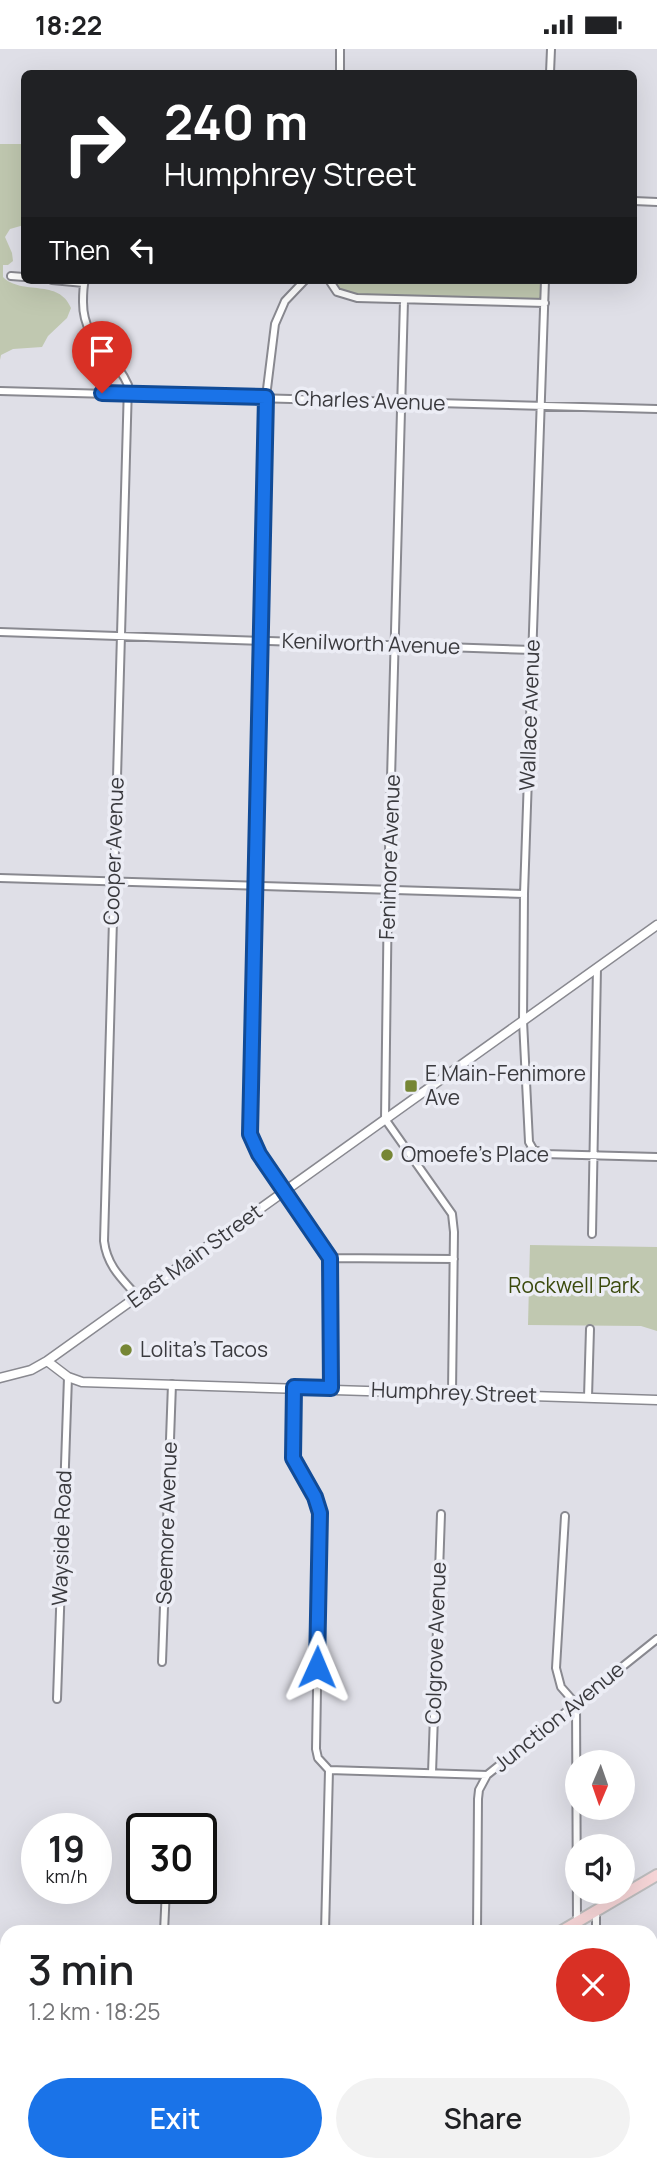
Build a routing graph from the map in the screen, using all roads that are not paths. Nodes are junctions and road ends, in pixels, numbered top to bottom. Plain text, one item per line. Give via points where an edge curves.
1 (340, 49) edge
2 (551, 49) edge
3 (340, 70) edge
4 (551, 70) edge
5 (637, 201) edge
6 (657, 202) edge
7 (12, 276) dead end
8 (21, 277) edge
9 (84, 284) edge
10 (301, 284) edge
11 (331, 284) edge
12 (545, 284) edge
13 (404, 300) junction
14 (545, 303) junction
15 (0, 391) edge
16 (127, 394) junction
17 (266, 397) junction
18 (402, 402) junction
19 (539, 406) junction
20 (657, 409) edge
21 (0, 632) edge
22 (121, 636) junction
23 (261, 640) junction
24 (396, 645) junction
25 (533, 650) junction
26 (0, 878) edge
27 (113, 880) junction
28 (254, 885) junction
29 (388, 889) junction
30 (524, 894) junction
31 (657, 925) edge
32 (597, 968) junction
33 (523, 1021) junction
34 (385, 1119) junction
35 (593, 1155) junction
36 (657, 1157) edge
37 (284, 1192) junction
38 (592, 1234) dead end
39 (330, 1258) junction
40 (454, 1259) junction
41 (138, 1297) junction
42 (590, 1329) dead end
43 (47, 1361) junction
44 (68, 1377) junction
45 (0, 1378) edge
46 (172, 1384) junction
47 (294, 1387) junction
48 (331, 1388) junction
49 (452, 1392) junction
50 (588, 1397) junction
51 (657, 1400) edge
52 (441, 1514) dead end
53 (565, 1516) dead end
54 (657, 1639) edge
55 (162, 1662) dead end
56 (57, 1699) dead end
57 (576, 1703) junction
58 (329, 1770) junction
59 (432, 1773) junction
60 (487, 1775) junction
61 (657, 1875) edge
62 (165, 1904) edge
63 (596, 1911) junction
64 (578, 1922) junction
65 (164, 1925) edge
66 (324, 1925) edge
67 (477, 1925) edge
68 (573, 1925) edge
69 (596, 1925) edge

1 - 3 street
2 - 4 street
5 - 6 street
7 - 8 street
9 - 16 street via 84,322 124,376
10 - 17 street via 285,301 275,324
11 - 13 street via 345,296
12 - 14 street, Wallace Avenue
13 - 14 street
13 - 18 street, Fenimore Avenue
14 - 19 street, Wallace Avenue
15 - 16 street, Charles Avenue
16 - 17 street, Charles Avenue
16 - 22 street, Cooper Avenue
17 - 18 street, Charles Avenue
17 - 23 street
18 - 19 street, Charles Avenue
18 - 24 street, Fenimore Avenue
19 - 20 street, Charles Avenue
19 - 25 street, Wallace Avenue
21 - 22 street, Kenilworth Avenue
22 - 23 street, Kenilworth Avenue
22 - 27 street, Cooper Avenue
23 - 24 street, Kenilworth Avenue
23 - 28 street
24 - 25 street, Kenilworth Avenue
24 - 29 street, Fenimore Avenue
25 - 30 street, Wallace Avenue
26 - 27 street
27 - 28 street
27 - 41 street, Cooper Avenue via 104,1241 112,1269
28 - 29 street
28 - 37 street via 250,1134
29 - 30 street
29 - 34 street, Fenimore Avenue
30 - 33 street, Wallace Avenue
31 - 32 street, East Main Street
32 - 33 street, East Main Street
32 - 35 street
33 - 34 street, East Main Street
33 - 35 street, Wallace Avenue via 529,1142 544,1154
34 - 37 street, East Main Street
34 - 40 street via 449,1207
35 - 36 street
35 - 38 street
37 - 39 street
37 - 41 street, East Main Street
39 - 40 street
39 - 48 street
40 - 49 street
41 - 43 street, East Main Street
42 - 50 street
43 - 44 street, Humphrey Street
43 - 45 street, East Main Street
44 - 46 street, Humphrey Street via 82,1382
44 - 56 street, Wayside Road
46 - 47 street, Humphrey Street
46 - 55 street, Seemore Avenue
47 - 48 street, Humphrey Street
47 - 58 street via 293,1458 320,1513 316,1748
48 - 49 street, Humphrey Street
49 - 50 street, Humphrey Street
50 - 51 street, Humphrey Street
52 - 59 street, Colgrove Avenue
53 - 57 street via 556,1668 561,1687
54 - 57 street, Junction Avenue
57 - 60 street, Junction Avenue
57 - 64 street
58 - 59 street, Junction Avenue
58 - 66 street
59 - 60 street, Junction Avenue
60 - 67 street via 478,1799
61 - 63 main road
62 - 65 street
63 - 64 main road
63 - 69 street
64 - 68 main road

